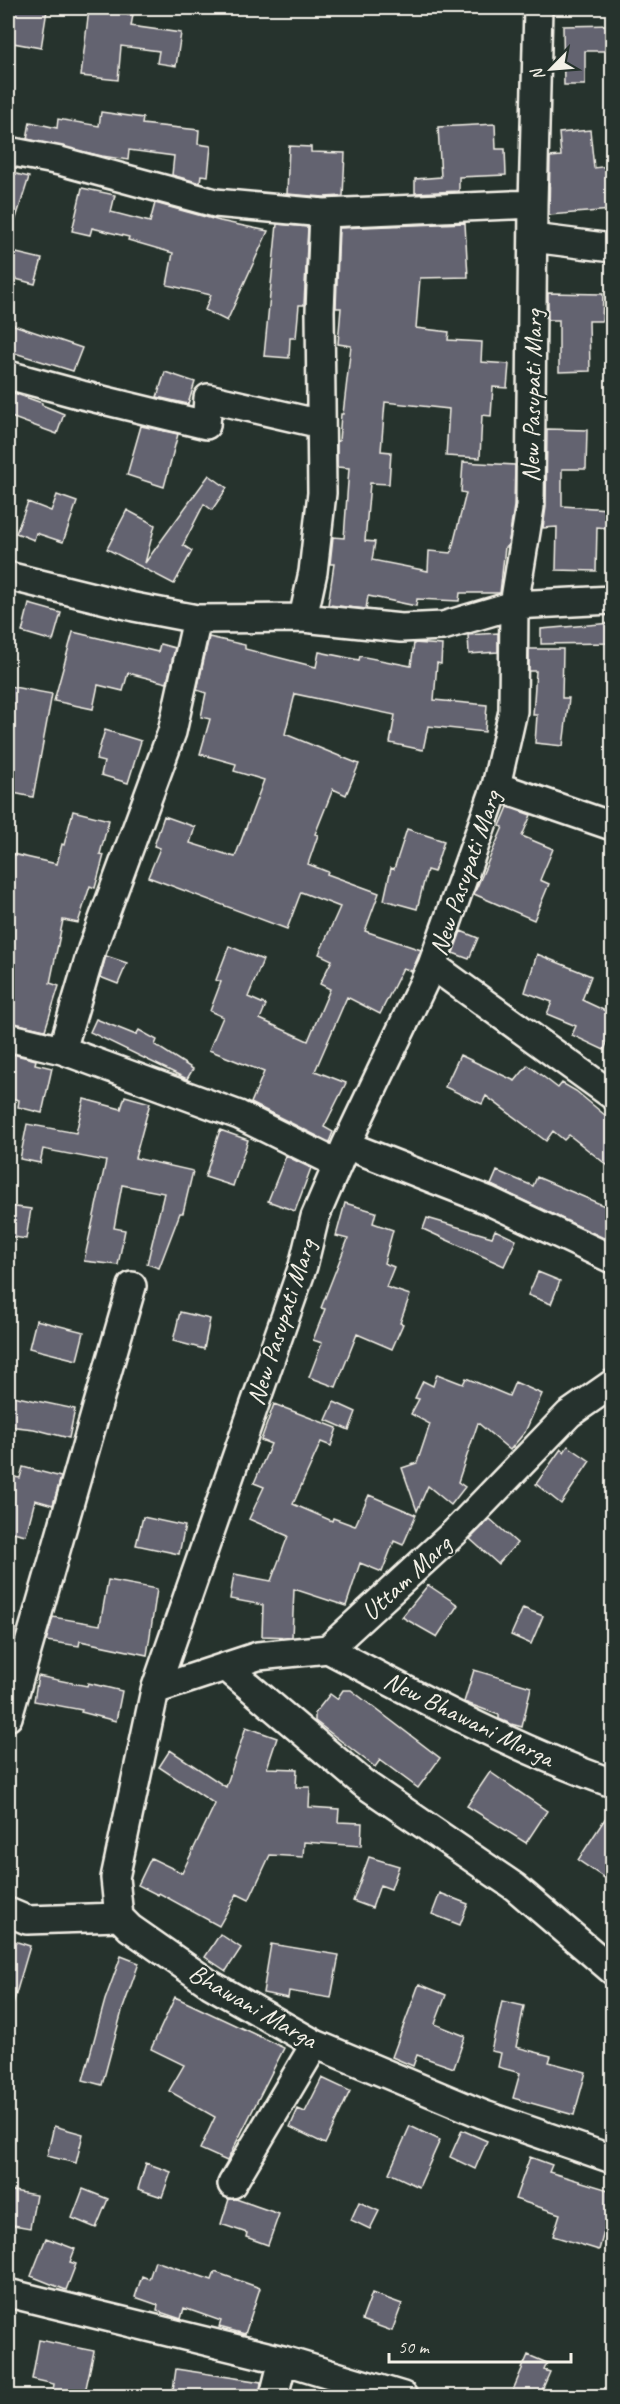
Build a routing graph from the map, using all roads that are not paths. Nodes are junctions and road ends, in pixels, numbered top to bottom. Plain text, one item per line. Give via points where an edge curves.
1 (538, 8) edge
2 (8, 151) edge
3 (533, 204) junction
4 (324, 213) junction
5 (533, 238) junction
6 (612, 248) edge
7 (8, 375) edge
8 (321, 424) junction
9 (8, 576) edge
10 (612, 600) edge
11 (514, 605) junction
12 (303, 618) junction
13 (197, 619) junction
14 (496, 786) junction
15 (612, 826) edge
16 (432, 965) junction
17 (8, 1037) edge
18 (62, 1050) junction
19 (612, 1095) edge
20 (342, 1155) junction
21 (612, 1259) edge
22 (132, 1286) dead end
23 (612, 1384) edge
24 (328, 1649) junction
25 (226, 1667) junction
26 (155, 1690) junction
27 (8, 1717) edge
28 (612, 1783) edge
29 (8, 1912) edge
30 (119, 1917) junction
31 (612, 1970) edge
32 (315, 2044) junction
33 (612, 2159) edge
34 (232, 2184) dead end
35 (8, 2293) edge
36 (283, 2360) junction
37 (274, 2397) edge
38 (403, 2397) edge

1 - 3 street, New Pasupati Marg
2 - 4 street via 215,203
3 - 4 street
3 - 5 street, New Pasupati Marg
4 - 8 street
5 - 6 street
5 - 11 street, New Pasupati Marg via 530,507
7 - 8 street via 206,425 208,398
8 - 12 street via 322,493
9 - 13 street
10 - 11 street
11 - 12 street via 443,626 411,628
11 - 14 street, New Pasupati Marg via 513,711
12 - 13 street
13 - 18 street via 172,732 92,949
14 - 15 street
14 - 16 street, New Pasupati Marg
16 - 19 street
16 - 20 street, New Pasupati Marg
17 - 18 street
18 - 20 street
20 - 21 street via 487,1200
20 - 26 street, New Pasupati Marg via 315,1217 303,1266
22 - 27 street
23 - 24 street, Uttam Marg via 569,1414 455,1532
24 - 25 street via 258,1656
24 - 28 street, New Bhawani Marga via 471,1724
25 - 26 street
25 - 31 street via 363,1783 515,1887
26 - 30 street via 115,1878
29 - 30 street via 27,1920
30 - 32 street, Bhawani Marga via 210,1984
32 - 33 street, Bhawani Marga via 482,2114
32 - 34 street
35 - 36 street
36 - 37 street
36 - 38 street

